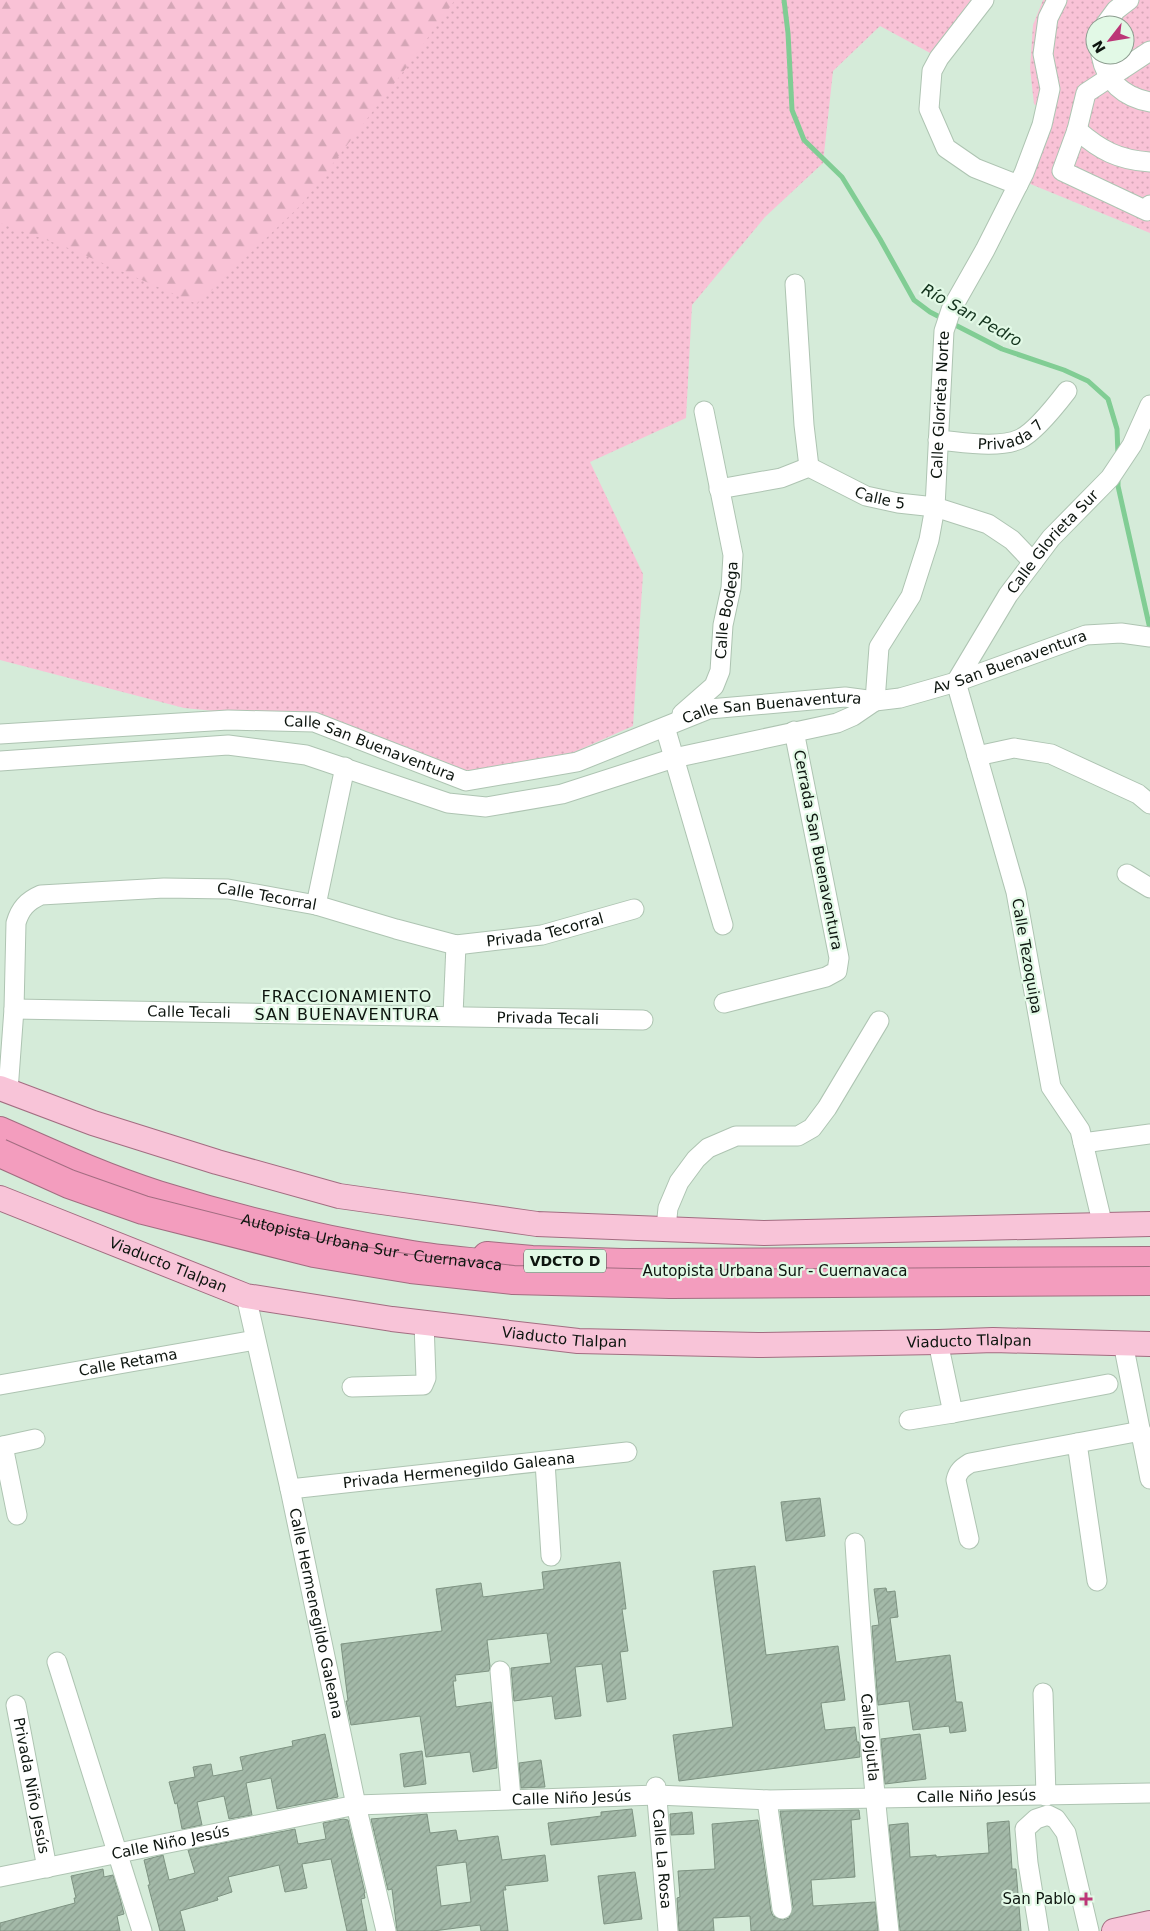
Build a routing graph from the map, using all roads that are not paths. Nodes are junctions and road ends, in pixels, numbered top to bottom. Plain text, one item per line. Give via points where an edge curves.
1 (984, 0) edge
2 (1057, 0) edge
3 (1150, 51) edge
4 (1102, 65) edge
5 (1108, 77) junction
6 (1150, 102) edge
7 (1077, 130) junction
8 (1150, 162) edge
9 (1018, 185) junction
10 (1150, 205) edge
11 (795, 284) dead end
12 (1067, 392) dead end
13 (1150, 405) edge
14 (704, 411) dead end
15 (938, 440) junction
16 (809, 467) junction
17 (719, 490) junction
18 (935, 507) junction
19 (1033, 562) junction
20 (1150, 638) edge
21 (956, 682) junction
22 (900, 698) joint
23 (875, 701) junction
24 (665, 727) junction
25 (794, 732) junction
26 (0, 734) edge
27 (977, 756) junction
28 (674, 758) junction
29 (0, 761) edge
30 (345, 767) junction
31 (1150, 804) edge
32 (1127, 874) dead end
33 (1150, 888) edge
34 (316, 905) junction
35 (634, 909) dead end
36 (723, 925) dead end
37 (456, 944) junction
38 (724, 1003) dead end
39 (14, 1009) junction
40 (453, 1015) junction
41 (643, 1020) dead end
42 (880, 1021) dead end
43 (4, 1090) edge
44 (0, 1124) edge
45 (0, 1132) edge
46 (1150, 1134) edge
47 (1083, 1143) junction
48 (0, 1153) edge
49 (0, 1198) edge
50 (1150, 1224) edge
51 (1103, 1226) junction
52 (666, 1228) junction
53 (1150, 1261) edge
54 (1150, 1268) edge
55 (1150, 1281) edge
56 (1150, 1288) edge
57 (246, 1296) junction
58 (424, 1323) junction
59 (255, 1340) junction
60 (938, 1342) junction
61 (1123, 1343) junction
62 (1150, 1344) edge
63 (1108, 1384) dead end
64 (0, 1385) edge
65 (352, 1387) dead end
66 (953, 1413) junction
67 (909, 1420) dead end
68 (1140, 1431) junction
69 (36, 1439) dead end
70 (1077, 1443) junction
71 (2, 1447) edge
72 (627, 1452) dead end
73 (545, 1462) junction
74 (1150, 1479) edge
75 (290, 1489) junction
76 (17, 1515) dead end
77 (969, 1539) dead end
78 (855, 1543) dead end
79 (552, 1556) dead end
80 (1097, 1581) dead end
81 (57, 1662) dead end
82 (500, 1671) dead end
83 (1043, 1693) dead end
84 (16, 1705) dead end
85 (652, 1790) junction
86 (1150, 1793) edge
87 (1046, 1796) junction
88 (511, 1798) junction
89 (874, 1799) junction
90 (767, 1800) junction
91 (356, 1805) junction
92 (118, 1853) junction
93 (48, 1868) junction
94 (0, 1877) edge
95 (782, 1909) dead end
96 (1150, 1923) edge
97 (142, 1931) edge
98 (386, 1931) edge
99 (668, 1931) edge
100 (889, 1931) edge
101 (1040, 1931) edge
102 (1089, 1931) edge
103 (1114, 1931) edge

1 - 9 street via 932,71 929,109 946,148 975,168
2 - 9 street, Calle Glorieta Norte via 1048,18 1043,54 1050,89 1042,125
3 - 5 street
4 - 5 street
5 - 6 street via 1120,91
5 - 7 street via 1086,93
7 - 8 street via 1096,147 1131,161
7 - 10 street via 1062,171 1147,212
9 - 15 street, Calle Glorieta Norte via 951,310 944,331
11 - 16 street
12 - 15 street, Privada 7 via 1050,414 1020,438 995,444
13 - 19 street, Calle Glorieta Sur via 1132,445 1110,478 1050,538
14 - 17 street, Calle Bodega
15 - 18 street, Calle Glorieta Norte
16 - 17 street via 781,478
16 - 18 street, Calle 5 via 866,496
17 - 24 street, Calle Bodega via 733,555 720,671 714,686 704,697
18 - 19 street, Calle 5 via 988,524 1012,540
18 - 23 street, Calle Glorieta Norte via 929,540 910,596 879,647
19 - 21 street, Calle Glorieta Sur via 1008,595
20 - 21 street, Av San Buenaventura via 1121,633 1086,635
21 - 22 street, Av San Buenaventura
21 - 27 street, Calle Tezoquipa
22 - 23 street, Calle San Buenaventura
23 - 24 street, Calle San Buenaventura via 845,697 709,709
23 - 25 street, Calle San Buenaventura via 838,723
24 - 26 street, Calle San Buenaventura via 577,762 466,781 314,722 228,720
24 - 28 street
25 - 28 street, Calle San Buenaventura
25 - 38 street, Cerrada San Buenaventura via 839,958 837,970 826,977
27 - 31 street via 1014,748 1051,754 1138,794
27 - 47 street, Calle Tezoquipa via 1016,892 1051,1087 1080,1130
28 - 30 street, Calle San Buenaventura via 562,794 486,807 448,803
28 - 36 street
29 - 30 street, Calle San Buenaventura via 228,745 306,755
30 - 34 street, Calle San Buenaventura
32 - 33 street
34 - 37 street, Calle Tecorral
34 - 39 street, Calle Tecorral via 228,889 164,888 41,895 30,900 19,912 16,923
35 - 37 street, Privada Tecorral via 542,936
37 - 40 street
39 - 40 street, Calle Tecali
39 - 43 street
40 - 41 street, Privada Tecali
42 - 52 street via 812,1128 798,1136 736,1136 708,1148 679,1182 668,1208
43 - 52 main road via 93,1123 339,1196 537,1224
44 - 53 highway, VDCTO D via 63,1152 233,1210 298,1226 456,1254 623,1263
45 - 54 highway, Autopista Urbana Sur - Cuernavaca via 86,1169 204,1209 335,1241 413,1255 520,1267 674,1271
46 - 47 street
47 - 51 street, Calle Tezoquipa
48 - 55 highway, Autopista Urbana Sur - Cuernavaca, bridge via 70,1184 143,1210 314,1253 411,1269 513,1280 670,1284
48 - 56 highway, VDCTO D via 142,1214 300,1258 400,1273 512,1286 627,1292
49 - 57 main road, Viaducto Tlalpan
50 - 51 main road
51 - 52 main road via 764,1233
57 - 58 main road, Viaducto Tlalpan
57 - 59 street, Calle Hermenegildo Galeana
58 - 60 main road, Viaducto Tlalpan via 578,1341 758,1345
58 - 65 street via 426,1378 423,1385
59 - 64 street, Calle Retama
59 - 75 street, Calle Hermenegildo Galeana
60 - 61 main road, Viaducto Tlalpan
60 - 66 street
61 - 62 main road, Viaducto Tlalpan
61 - 68 street
63 - 66 street
66 - 67 street
68 - 70 street
68 - 74 street
69 - 71 street
70 - 77 street via 962,1468 956,1480
70 - 80 street
71 - 76 street
72 - 73 street, Privada Hermenegildo Galeana
73 - 75 street, Privada Hermenegildo Galeana
73 - 79 street
75 - 91 street, Calle Hermenegildo Galeana
78 - 89 street, Calle Jojutla
81 - 92 street
82 - 88 street
83 - 87 street
84 - 93 street, Privada Niño Jesús
85 - 88 street, Calle Niño Jesús
85 - 90 street, Calle Niño Jesús
85 - 99 street, Calle La Rosa
86 - 87 street, Calle Niño Jesús
87 - 89 street, Calle Niño Jesús
88 - 91 street, Calle Niño Jesús
89 - 90 street, Calle Niño Jesús
89 - 100 street, Calle Jojutla
90 - 95 street
91 - 92 street, Calle Niño Jesús
91 - 98 street, Calle Hermenegildo Galeana
92 - 93 street, Calle Niño Jesús
92 - 97 street
93 - 94 street, Calle Niño Jesús
96 - 103 main road
101 - 102 street via 1025,1829 1036,1819 1048,1815 1056,1819 1066,1833

